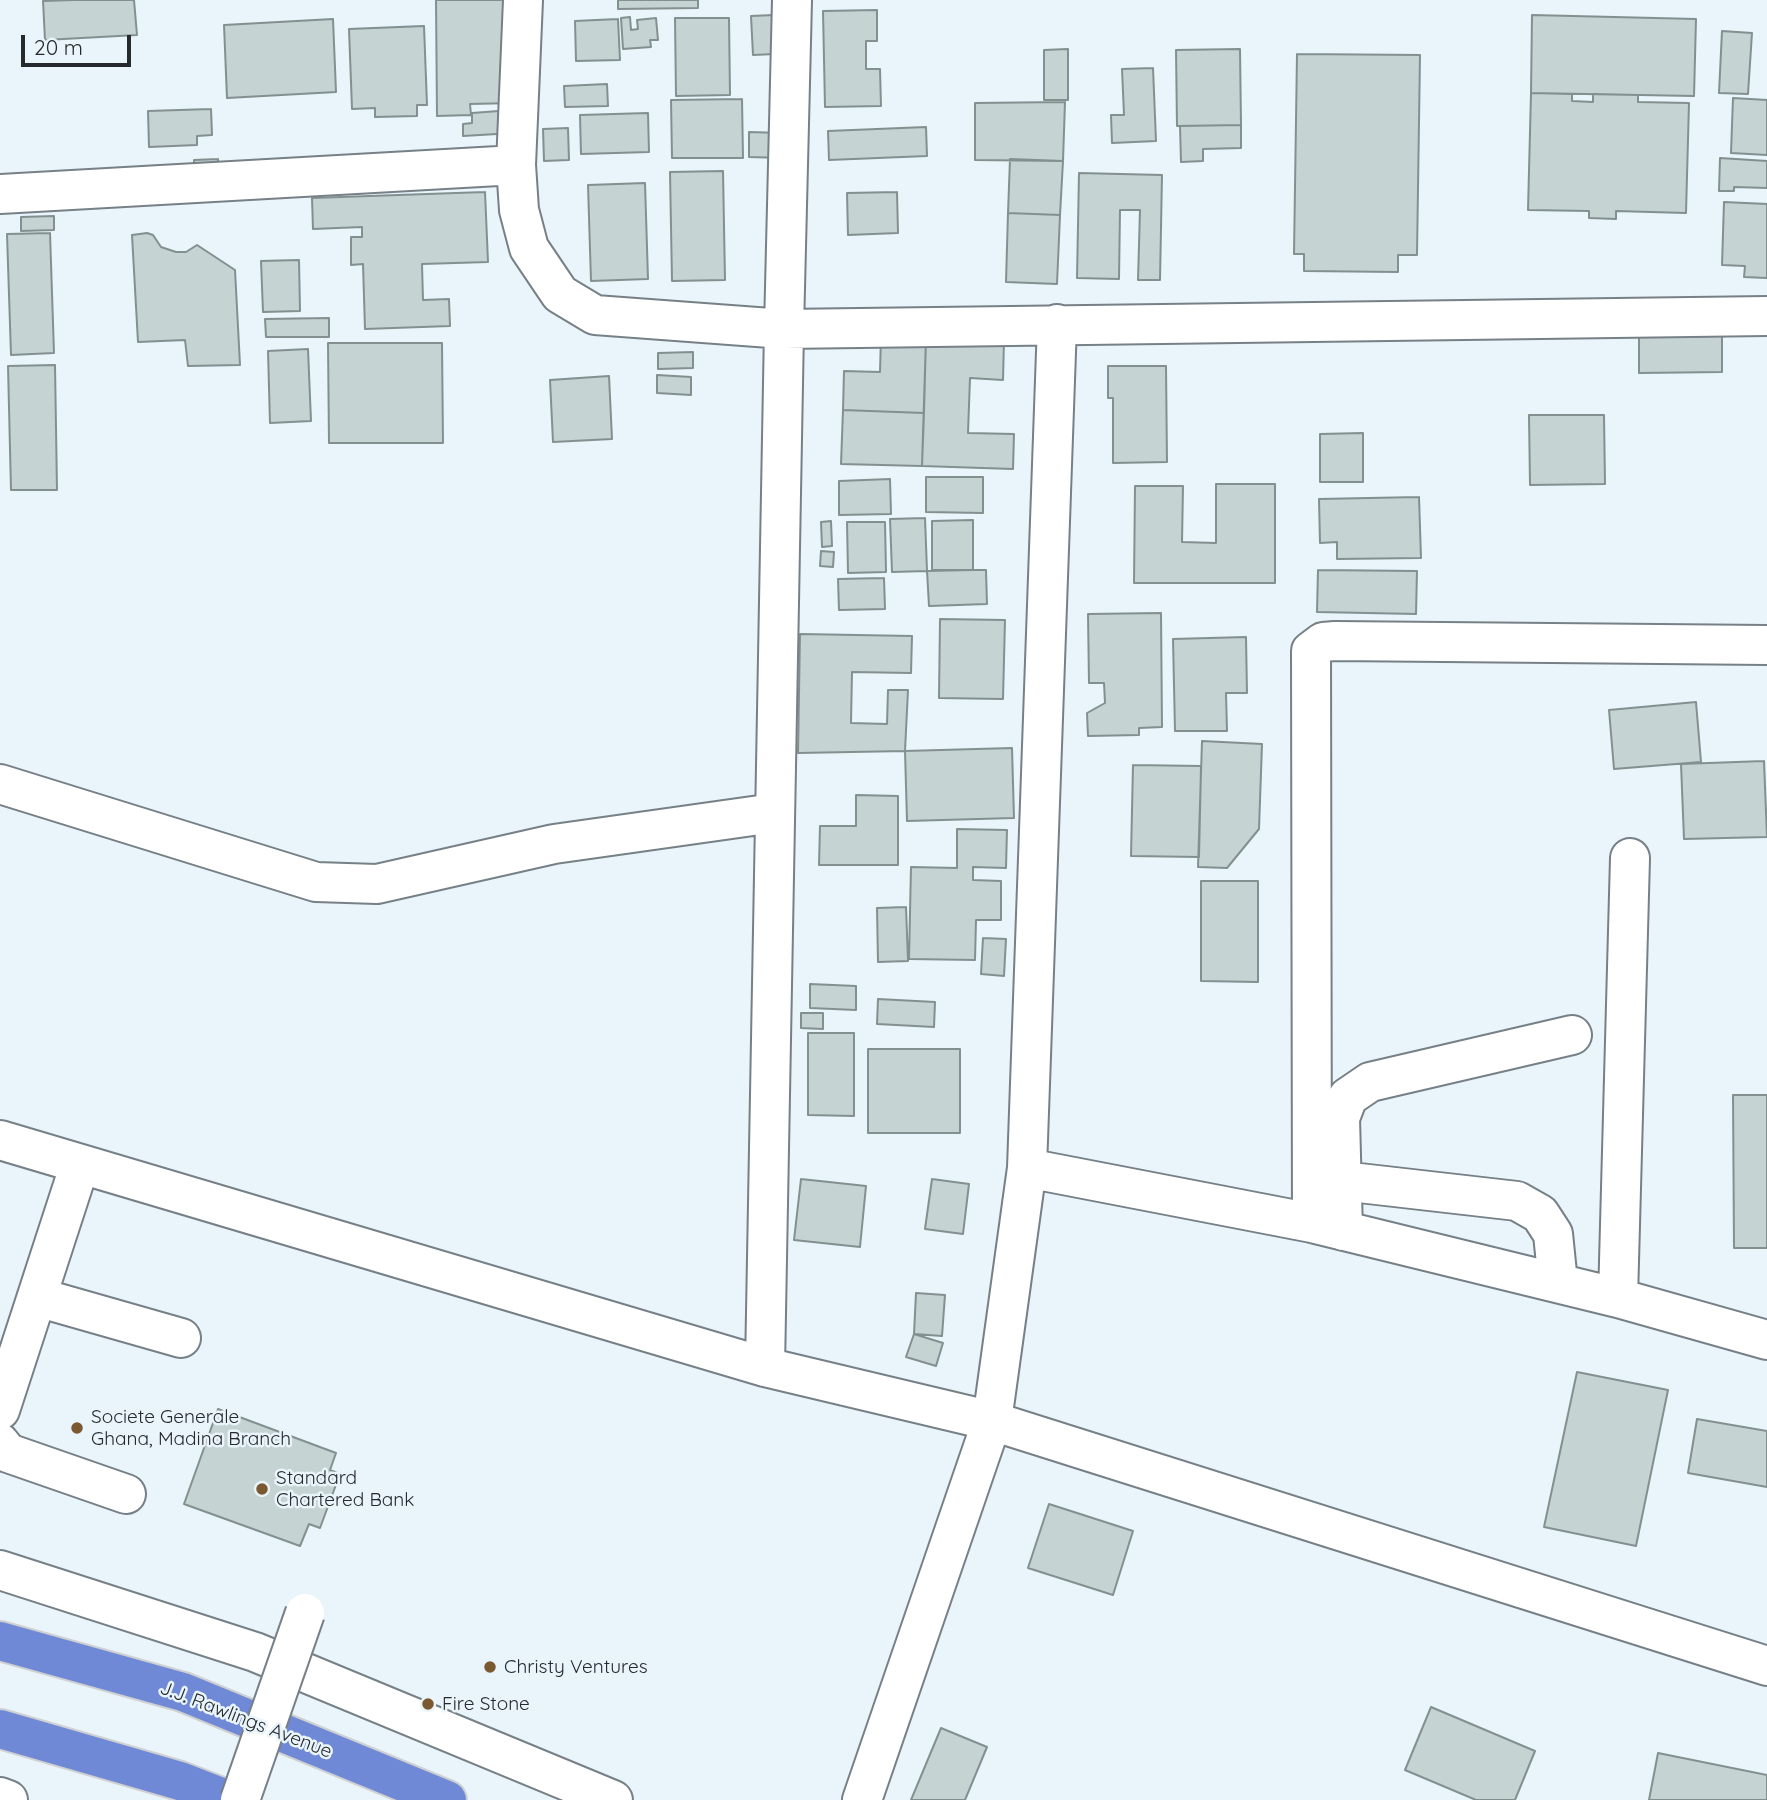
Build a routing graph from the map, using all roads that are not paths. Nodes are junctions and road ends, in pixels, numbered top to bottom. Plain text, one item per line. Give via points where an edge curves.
1 (523, 0) edge
2 (792, 0) edge
3 (516, 165) junction
4 (0, 194) edge
5 (1767, 316) edge
6 (1057, 324) junction
7 (784, 329) junction
8 (1767, 645) edge
9 (0, 784) edge
10 (774, 813) junction
11 (1630, 858) dead end
12 (1572, 1035) dead end
13 (0, 1140) edge
14 (80, 1164) junction
15 (1027, 1168) junction
16 (1342, 1181) junction
17 (1328, 1227) junction
18 (1558, 1283) junction
19 (37, 1297) junction
20 (1618, 1298) junction
21 (181, 1338) dead end
22 (1767, 1340) edge
23 (765, 1367) junction
24 (0, 1410) edge
25 (992, 1421) junction
26 (0, 1443) edge
27 (127, 1494) dead end
28 (0, 1570) edge
29 (305, 1613) dead end
30 (0, 1641) edge
31 (1767, 1666) edge
32 (0, 1728) edge
33 (0, 1797) edge
34 (8, 1800) edge
35 (229, 1800) edge
36 (240, 1800) edge
37 (447, 1800) edge
38 (613, 1800) edge
39 (862, 1800) edge

1 - 3 street
2 - 7 street
3 - 4 street
3 - 7 street via 528,248 560,294 594,315
5 - 6 street
6 - 7 street
6 - 15 street
7 - 10 street
8 - 17 street via 1335,641 1323,642 1311,651
9 - 10 street via 316,882 377,884 554,844
10 - 23 street
11 - 20 street
12 - 16 street via 1370,1082 1348,1097 1340,1118
13 - 14 street
14 - 19 street
14 - 23 street
15 - 17 street
15 - 25 street
16 - 17 street
16 - 18 street via 1517,1200 1540,1214 1553,1234
17 - 18 street
18 - 20 street
19 - 21 street
19 - 24 street
20 - 22 street
23 - 25 street
25 - 31 street
25 - 39 street
26 - 27 street via 8,1453
28 - 38 street via 255,1651
29 - 36 street, bridge
30 - 37 highway, J.J. Rawlings Avenue via 183,1692
32 - 35 highway
33 - 34 street

